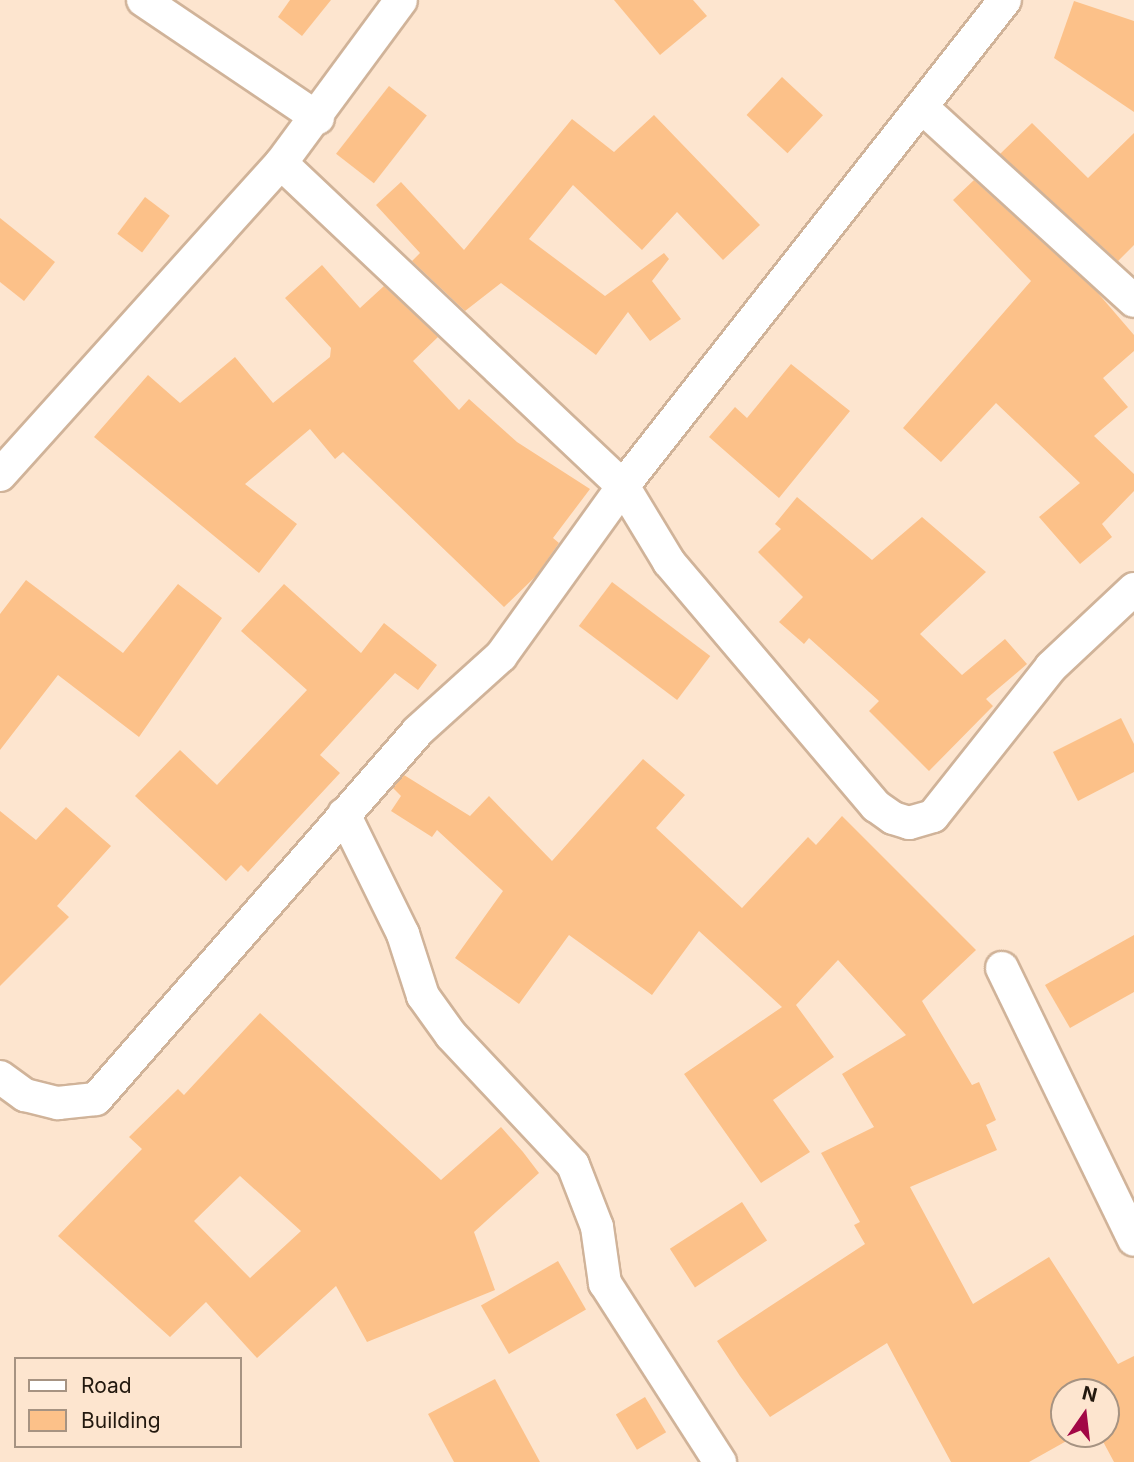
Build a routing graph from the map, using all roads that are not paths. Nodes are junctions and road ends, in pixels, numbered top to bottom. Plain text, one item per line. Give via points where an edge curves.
1 (143, 0) edge
2 (401, 0) edge
3 (1006, 0) edge
4 (925, 110) junction
5 (318, 118) junction
6 (281, 163) junction
7 (1134, 300) edge
8 (0, 475) edge
9 (623, 486) junction
10 (1134, 589) edge
11 (344, 814) junction
12 (1002, 968) dead end
13 (0, 1077) edge
14 (1134, 1240) edge
15 (720, 1462) edge

1 - 5 street
2 - 5 street
3 - 4 street
4 - 7 street
4 - 9 street
5 - 6 street
6 - 8 street
6 - 9 street
9 - 10 street via 669,562 867,796 909,823 933,816 1051,667
9 - 11 street via 501,656 418,731
11 - 13 street via 96,1099 58,1103 25,1095
11 - 15 street via 403,934 423,996 451,1035 573,1165 597,1227 605,1283
12 - 14 street

